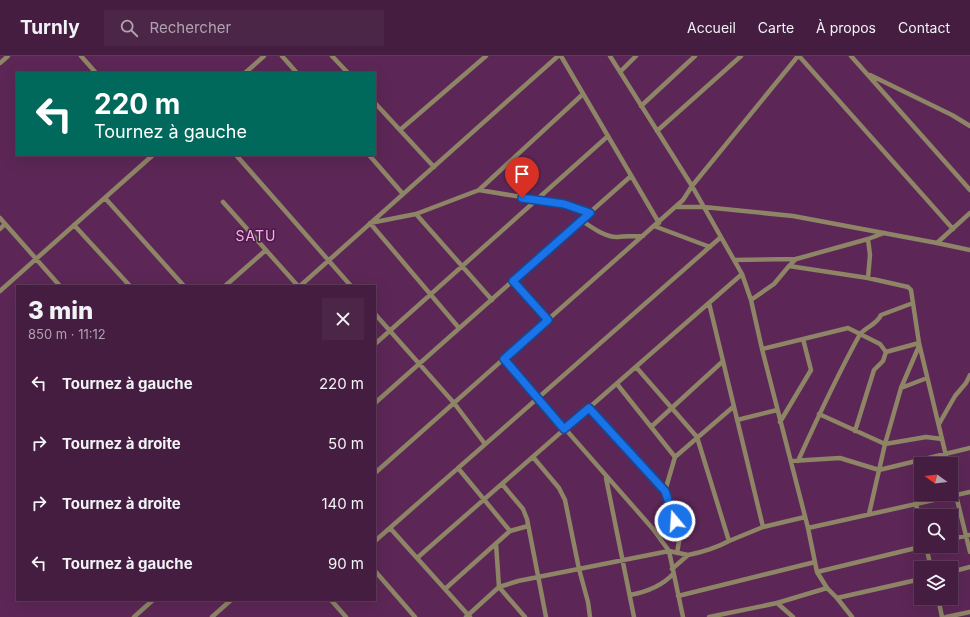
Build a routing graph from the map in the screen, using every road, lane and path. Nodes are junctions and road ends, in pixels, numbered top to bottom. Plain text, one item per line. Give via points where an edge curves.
1 (8, 56) edge
2 (81, 56) edge
3 (264, 56) edge
4 (282, 56) edge
5 (332, 56) edge
6 (486, 56) edge
7 (560, 56) edge
8 (610, 56) edge
9 (636, 56) edge
10 (695, 56) edge
11 (741, 56) edge
12 (799, 56) edge
13 (851, 56) edge
14 (0, 63) edge
15 (95, 72) edge
16 (246, 72) edge
17 (296, 72) edge
18 (347, 72) edge
19 (620, 72) junction
20 (867, 74) junction
21 (583, 94) junction
22 (376, 104) edge
23 (641, 106) junction
24 (970, 126) edge
25 (400, 130) junction
26 (657, 131) junction
27 (608, 136) junction
28 (152, 156) edge
29 (237, 156) edge
30 (370, 156) edge
31 (434, 167) junction
32 (631, 176) junction
33 (692, 186) junction
34 (479, 190) junction
35 (970, 190) edge
36 (404, 194) junction
37 (105, 198) junction
38 (536, 200) junction
39 (223, 202) dead end
40 (704, 206) junction
41 (676, 207) junction
42 (590, 213) junction
43 (970, 213) edge
44 (416, 214) junction
45 (0, 218) edge
46 (581, 220) junction
47 (370, 223) junction
48 (658, 223) junction
49 (6, 224) junction
50 (74, 225) junction
51 (654, 226) junction
52 (0, 229) edge
53 (953, 229) junction
54 (885, 233) junction
55 (643, 236) junction
56 (721, 237) junction
57 (868, 240) junction
58 (937, 242) junction
59 (710, 247) junction
60 (266, 250) junction
61 (970, 250) edge
62 (36, 259) junction
63 (796, 259) junction
64 (328, 260) junction
65 (734, 260) junction
66 (462, 266) junction
67 (789, 266) junction
68 (742, 274) junction
69 (868, 278) junction
70 (513, 281) junction
71 (59, 285) edge
72 (129, 285) edge
73 (183, 285) edge
74 (226, 285) edge
75 (298, 285) edge
76 (300, 285) edge
77 (350, 285) edge
78 (0, 291) edge
79 (430, 294) junction
80 (492, 300) junction
81 (751, 300) junction
82 (709, 303) junction
83 (913, 303) junction
84 (376, 315) edge
85 (548, 320) junction
86 (459, 328) junction
87 (390, 331) junction
88 (860, 333) junction
89 (803, 339) junction
90 (376, 343) edge
91 (919, 344) junction
92 (762, 349) junction
93 (886, 352) junction
94 (504, 359) junction
95 (722, 362) junction
96 (419, 364) junction
97 (636, 367) junction
98 (970, 375) edge
99 (927, 378) junction
100 (617, 384) junction
101 (901, 388) junction
102 (537, 398) junction
103 (376, 402) edge
104 (454, 404) junction
105 (733, 407) junction
106 (589, 408) junction
107 (672, 408) junction
108 (777, 410) junction
109 (819, 414) junction
110 (736, 420) junction
111 (780, 422) junction
112 (939, 424) junction
113 (651, 427) junction
114 (564, 429) junction
115 (855, 431) junction
116 (698, 437) junction
117 (942, 439) junction
118 (485, 444) junction
119 (885, 444) junction
120 (970, 448) edge
121 (946, 454) junction
122 (533, 457) junction
123 (675, 457) junction
124 (947, 457) edge
125 (798, 461) junction
126 (790, 462) junction
127 (458, 468) junction
128 (880, 470) junction
129 (376, 472) edge
130 (606, 477) junction
131 (502, 484) junction
132 (665, 491) junction
133 (970, 492) edge
134 (958, 495) edge
135 (484, 499) junction
136 (929, 501) edge
137 (958, 501) edge
138 (916, 504) junction
139 (917, 509) edge
140 (869, 514) junction
141 (805, 517) junction
142 (528, 526) junction
143 (763, 527) junction
144 (390, 528) junction
145 (808, 528) junction
146 (510, 531) junction
147 (968, 535) edge
148 (958, 537) edge
149 (376, 540) edge
150 (729, 540) junction
151 (496, 544) junction
152 (914, 549) edge
153 (669, 551) junction
154 (970, 552) edge
155 (677, 553) junction
156 (688, 555) junction
157 (417, 558) junction
158 (623, 561) junction
159 (815, 562) junction
160 (970, 568) edge
161 (579, 569) junction
162 (376, 571) edge
163 (673, 571) junction
164 (958, 571) edge
165 (817, 572) junction
166 (538, 577) junction
167 (914, 581) edge
168 (499, 587) junction
169 (827, 588) junction
170 (445, 589) junction
171 (630, 595) junction
172 (678, 596) junction
173 (837, 598) junction
174 (152, 601) edge
175 (230, 601) edge
176 (332, 601) edge
177 (778, 602) junction
178 (939, 605) edge
179 (970, 612) edge
180 (468, 616) edge
181 (134, 617) edge
182 (212, 617) edge
183 (346, 617) edge
184 (415, 617) edge
185 (525, 617) edge
186 (546, 617) edge
187 (590, 617) edge
188 (634, 617) edge
189 (684, 617) edge
190 (709, 617) edge
191 (793, 617) edge
192 (852, 617) edge
193 (942, 617) edge
194 (946, 617) edge

1 - 14 street
2 - 15 street
3 - 16 street
4 - 17 street
5 - 18 street
6 - 25 street
7 - 21 street
7 - 31 street
8 - 19 street
9 - 19 street
10 - 23 street
11 - 26 street
12 - 33 street
12 - 53 street
13 - 20 street
19 - 23 street
20 - 24 street
20 - 35 street
21 - 27 street
21 - 34 street
22 - 25 street
23 - 26 street
25 - 31 street
26 - 33 street
27 - 32 street
27 - 38 street
28 - 37 street
29 - 64 street
30 - 36 street
31 - 36 street
32 - 42 street
32 - 48 street
33 - 40 street
33 - 41 street
34 - 38 street
34 - 44 street
36 - 47 street
37 - 50 street
37 - 73 street
38 - 42 street via 564,204
38 - 66 street
39 - 60 street
40 - 41 street
40 - 54 street via 793,216
40 - 56 street
41 - 48 street
42 - 46 street
43 - 53 street
44 - 47 street
44 - 66 street
45 - 49 street
46 - 55 street via 601,233 617,237
46 - 70 street
47 - 64 street
47 - 79 street
48 - 51 street
49 - 52 street
49 - 62 street
50 - 62 street
50 - 72 street
51 - 55 street
51 - 59 street
53 - 58 street
54 - 57 street
54 - 58 street
55 - 85 street
56 - 59 street
56 - 65 street
57 - 63 street
57 - 69 street
58 - 61 street
59 - 102 street
60 - 74 street
60 - 75 street
62 - 71 street
62 - 78 street
63 - 65 street
63 - 67 street
64 - 76 street
64 - 77 street
65 - 68 street
66 - 79 street
66 - 80 street
67 - 69 street
67 - 81 street via 774,284
68 - 81 street
68 - 82 street
69 - 83 street via 908,287
70 - 80 street
70 - 85 street
79 - 86 street
79 - 87 street
80 - 86 street
81 - 92 street
82 - 95 street
82 - 97 street
83 - 88 street via 881,316
83 - 91 street
84 - 87 street
85 - 94 street
86 - 96 street
87 - 90 street
87 - 96 street
88 - 89 street via 848,328
88 - 93 street via 880,344
88 - 109 street
89 - 92 street
89 - 111 street via 811,370
91 - 93 street
91 - 99 street
91 - 101 street
92 - 108 street
93 - 115 street via 883,361 874,370
94 - 102 street
94 - 104 street
95 - 105 street
95 - 107 street
96 - 103 street
96 - 104 street
97 - 100 street
97 - 107 street
98 - 112 street
99 - 101 street
99 - 112 street
100 - 106 street
100 - 113 street
101 - 119 street
102 - 114 street
102 - 118 street
104 - 118 street
104 - 129 street
105 - 110 street
105 - 116 street
106 - 114 street
106 - 132 street
107 - 113 street
107 - 116 street
108 - 110 street
108 - 111 street
109 - 115 street
109 - 125 street
110 - 143 street
111 - 126 street
112 - 117 street
113 - 123 street
114 - 122 street
114 - 130 street
115 - 119 street
116 - 123 street
116 - 150 street
117 - 119 street via 926,437
117 - 121 street
118 - 127 street
119 - 128 street
120 - 121 street
121 - 124 street
121 - 128 street
122 - 131 street
122 - 161 street via 559,488 565,500
123 - 132 street
125 - 126 street
125 - 128 street via 840,458
126 - 141 street
127 - 135 street
127 - 144 street
128 - 140 street
130 - 153 street via 653,529
130 - 158 street
131 - 135 street
131 - 142 street via 523,509
132 - 155 street via 680,536
133 - 134 street
135 - 146 street
135 - 157 street
136 - 138 street
137 - 147 street
138 - 139 street
138 - 140 street
140 - 145 street
141 - 143 street
141 - 145 street
142 - 146 street
142 - 166 street
143 - 150 street
144 - 149 street
144 - 157 street
145 - 159 street
146 - 151 street
147 - 148 street
147 - 154 street
150 - 156 street via 704,552
151 - 168 street
151 - 170 street
152 - 165 street
153 - 155 street
153 - 158 street
153 - 163 street
155 - 156 street
156 - 163 street
157 - 170 street
158 - 161 street
158 - 171 street
159 - 165 street
159 - 172 street
160 - 164 street
161 - 166 street
161 - 187 street
162 - 184 street
163 - 171 street via 667,581
163 - 172 street
165 - 169 street
166 - 168 street
166 - 186 street
167 - 173 street
168 - 180 street
168 - 185 street
169 - 173 street
169 - 177 street
170 - 180 street
171 - 188 street
172 - 189 street
173 - 192 street
174 - 181 street
175 - 182 street
176 - 183 street
177 - 190 street
177 - 191 street
178 - 193 street
179 - 194 street

